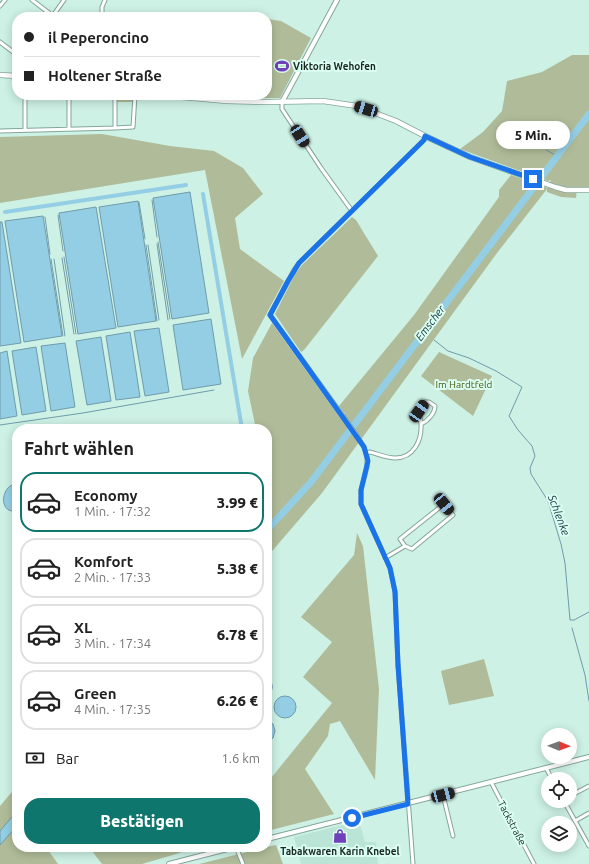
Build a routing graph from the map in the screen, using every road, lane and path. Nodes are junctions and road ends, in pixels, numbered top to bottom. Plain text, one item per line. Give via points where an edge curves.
1 (5, 0) edge
2 (32, 0) edge
3 (64, 0) edge
4 (105, 0) edge
5 (337, 0) edge
6 (0, 6) edge
7 (47, 12) edge
8 (55, 12) edge
9 (102, 12) edge
10 (0, 42) edge
11 (12, 51) edge
12 (0, 74) edge
13 (12, 75) edge
14 (25, 100) edge
15 (68, 100) edge
16 (115, 100) edge
17 (135, 100) edge
18 (208, 100) edge
19 (282, 102) junction
20 (115, 128) junction
21 (26, 130) junction
22 (69, 130) junction
23 (0, 131) edge
24 (425, 136) junction
25 (589, 190) edge
26 (352, 211) junction
27 (421, 424) junction
28 (366, 453) junction
29 (406, 546) junction
30 (385, 558) junction
31 (589, 758) edge
32 (546, 768) junction
33 (548, 772) edge
34 (491, 782) junction
35 (589, 786) edge
36 (577, 792) edge
37 (443, 795) junction
38 (408, 804) junction
39 (589, 813) edge
40 (577, 820) edge
41 (577, 825) edge
42 (453, 836) dead end
43 (272, 838) edge
44 (588, 844) edge
45 (216, 852) edge
46 (238, 852) edge
47 (169, 864) edge
48 (243, 864) edge
49 (413, 864) edge
50 (534, 864) edge

1 - 6 street
2 - 7 street
3 - 8 street
4 - 9 street
5 - 19 street
10 - 11 street
12 - 13 main road
14 - 21 street
15 - 22 street
16 - 20 street
17 - 20 street via 133,127
18 - 19 main road
19 - 24 main road via 324,101 352,105 384,116
19 - 26 street via 282,109
20 - 22 street
21 - 22 street
21 - 23 street
24 - 25 main road via 470,157 546,184 566,190
24 - 26 street via 424,140
26 - 28 street via 299,263 270,315 345,418
27 - 27 street via 426,422 435,410 435,406 429,402 425,402 419,411
27 - 28 street via 417,445 407,456 396,458
28 - 30 street via 367,467 361,490 361,504
29 - 29 street via 400,539 444,504 453,515 412,550
29 - 30 street
30 - 38 street via 395,592
31 - 32 street
32 - 33 street
32 - 34 street
34 - 37 street
34 - 50 street, Tackstraße
35 - 36 street
37 - 38 street
37 - 42 street
38 - 43 street
38 - 49 street
39 - 40 street
41 - 44 street
45 - 47 street
46 - 48 street

